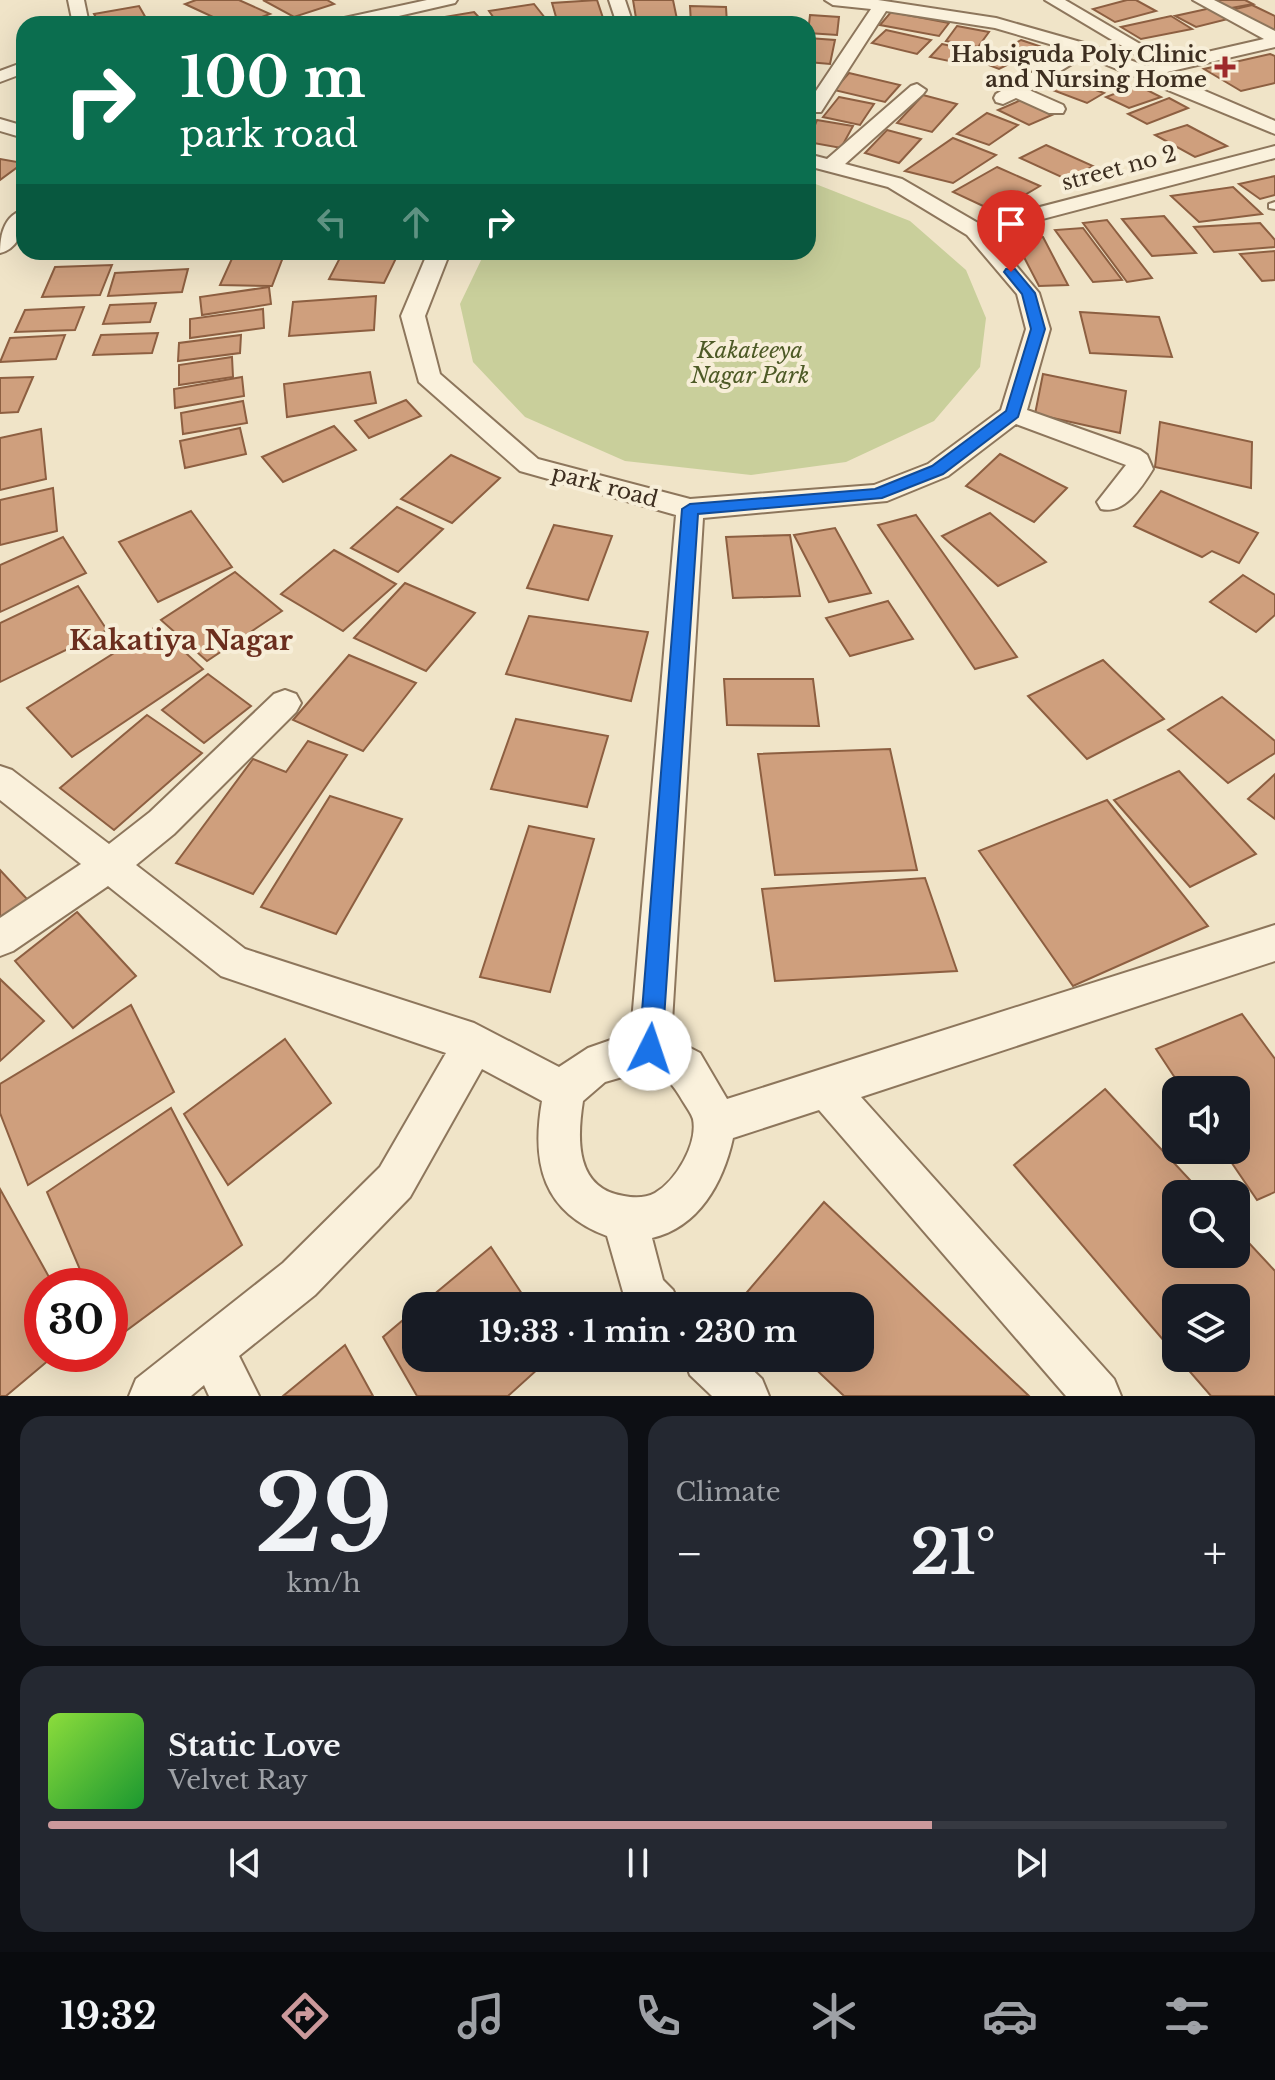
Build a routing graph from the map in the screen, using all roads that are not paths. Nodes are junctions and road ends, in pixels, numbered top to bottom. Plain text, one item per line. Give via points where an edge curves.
1 (449, 0) edge
2 (833, 0) edge
3 (1053, 0) edge
4 (1201, 0) edge
5 (881, 6) junction
6 (404, 10) junction
7 (377, 16) edge
8 (411, 16) edge
9 (1275, 40) edge
10 (1084, 49) junction
11 (1168, 66) junction
12 (1149, 71) junction
13 (917, 90) dead end
14 (816, 105) edge
15 (1056, 109) dead end
16 (1275, 128) edge
17 (1275, 152) edge
18 (816, 162) edge
19 (831, 166) junction
20 (16, 226) edge
21 (975, 230) junction
22 (0, 246) edge
23 (436, 260) edge
24 (1013, 414) junction
25 (1111, 502) dead end
26 (690, 509) junction
27 (285, 703) dead end
28 (0, 780) edge
29 (108, 866) junction
30 (0, 939) edge
31 (1275, 943) edge
32 (474, 1043) junction
33 (650, 1049) junction
34 (826, 1088) junction
35 (566, 1092) junction
36 (714, 1124) junction
37 (625, 1219) junction
38 (644, 1292) edge
39 (210, 1350) junction
40 (721, 1372) edge
41 (153, 1396) edge
42 (235, 1396) edge
43 (745, 1396) edge
44 (1097, 1396) edge

1 - 6 street
2 - 5 street
3 - 11 street
4 - 9 street
5 - 10 street via 955,15
5 - 14 street
6 - 7 street
6 - 8 street
9 - 11 street
10 - 12 street
10 - 15 street via 1009,94
11 - 12 street
12 - 16 street
13 - 19 street
17 - 21 street, street no 2
18 - 19 street
19 - 21 street via 895,183
20 - 22 street
21 - 24 street via 1028,293 1038,329
23 - 26 street, park road via 413,316 428,377 529,465
24 - 25 street via 1138,461 1140,469
24 - 26 street, park road via 938,470 877,494
26 - 33 street
27 - 29 street via 179,808
28 - 29 street
29 - 30 street
29 - 32 street via 234,963
31 - 34 street
32 - 35 street
32 - 39 street via 395,1182 299,1279
33 - 35 street via 597,1065
33 - 36 street via 684,1066
34 - 36 street
34 - 44 street
35 - 37 street via 557,1147 564,1173 600,1212
36 - 37 street via 689,1192 661,1214
37 - 38 street
39 - 41 street
39 - 42 street
40 - 43 street

